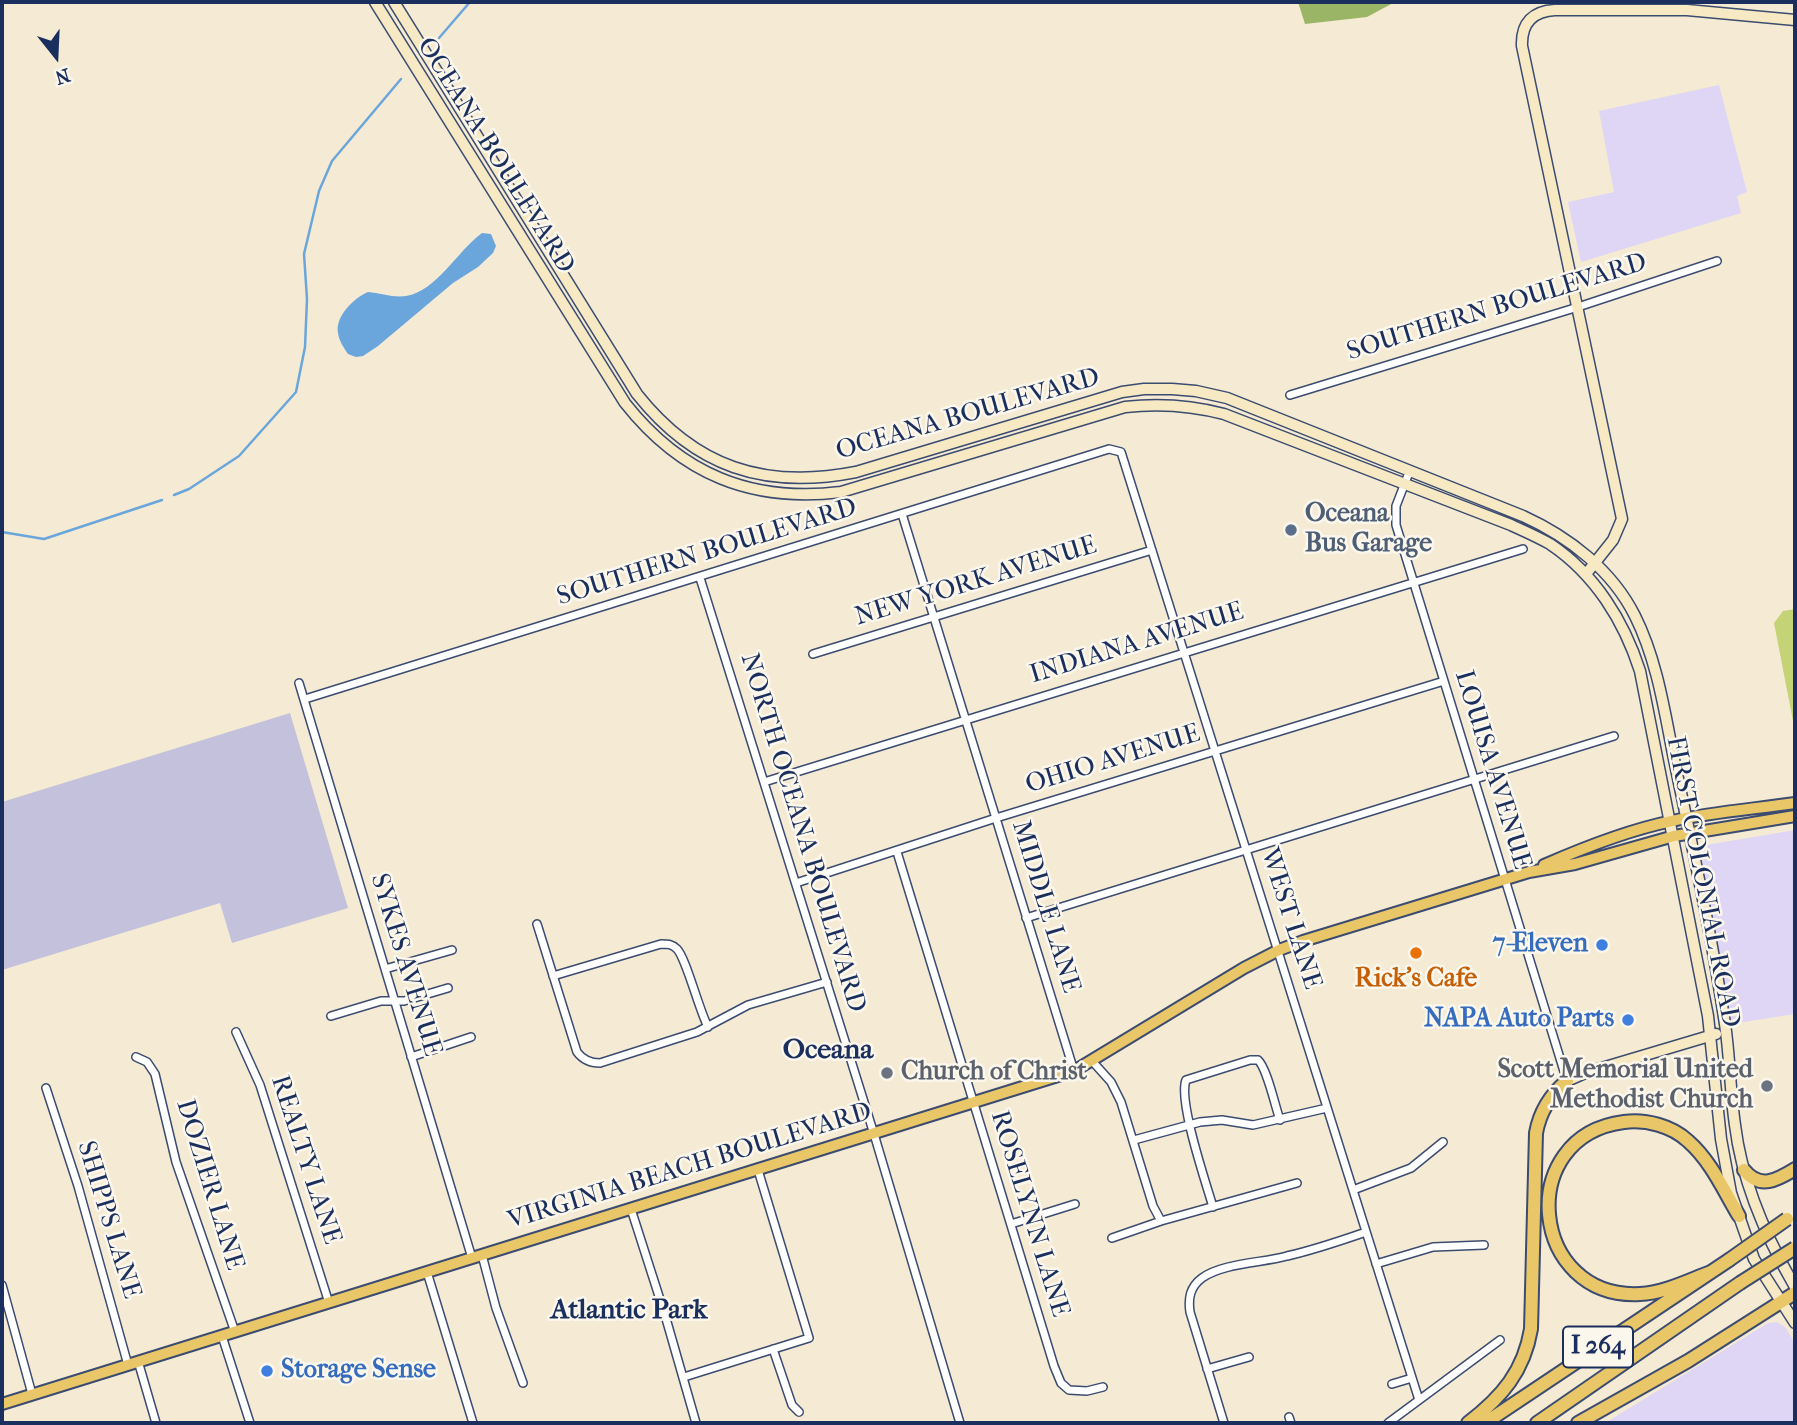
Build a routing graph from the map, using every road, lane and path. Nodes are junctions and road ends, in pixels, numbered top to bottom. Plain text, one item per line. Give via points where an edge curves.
1 (375, 2) edge
2 (394, 2) edge
3 (1795, 20) edge
4 (547, 249) junction
5 (533, 256) junction
6 (1717, 261) dead end
7 (1578, 307) junction
8 (1290, 395) dead end
9 (1121, 452) joint
10 (711, 458) junction
11 (1410, 470) junction
12 (704, 471) junction
13 (1403, 485) junction
14 (902, 514) junction
15 (1523, 549) dead end
16 (1152, 550) junction
17 (1594, 563) junction
18 (1586, 574) junction
19 (699, 578) junction
20 (1414, 582) junction
21 (933, 618) junction
22 (1184, 652) junction
23 (813, 654) dead end
24 (1444, 681) junction
25 (299, 683) dead end
26 (305, 699) junction
27 (965, 719) junction
28 (1615, 736) dead end
29 (1215, 751) junction
30 (1474, 779) junction
31 (764, 782) junction
32 (1795, 803) edge
33 (1795, 816) edge
34 (996, 818) junction
35 (1686, 818) junction
36 (1671, 821) junction
37 (1689, 833) junction
38 (1674, 836) junction
39 (1247, 850) junction
40 (897, 852) junction
41 (1529, 872) junction
42 (1503, 880) junction
43 (796, 883) junction
44 (1026, 918) junction
45 (537, 924) dead end
46 (452, 950) dead end
47 (1279, 950) junction
48 (385, 969) junction
49 (552, 976) junction
50 (827, 982) junction
51 (449, 988) dead end
52 (395, 1001) junction
53 (331, 1016) dead end
54 (708, 1027) junction
55 (236, 1032) dead end
56 (1711, 1034) junction
57 (1726, 1034) junction
58 (471, 1037) dead end
59 (136, 1057) dead end
60 (411, 1057) junction
61 (1093, 1062) junction
62 (1074, 1071) junction
63 (1567, 1081) junction
64 (46, 1088) dead end
65 (974, 1103) junction
66 (1327, 1108) junction
67 (1280, 1120) junction
68 (1190, 1124) junction
69 (874, 1134) junction
70 (1134, 1140) junction
71 (1443, 1142) dead end
72 (1795, 1169) edge
73 (758, 1170) junction
74 (1744, 1170) junction
75 (1297, 1184) dead end
76 (1353, 1189) junction
77 (1075, 1204) dead end
78 (1213, 1207) junction
79 (631, 1209) junction
80 (1739, 1216) junction
81 (1791, 1217) edge
82 (1161, 1221) junction
83 (1011, 1224) junction
84 (1366, 1232) junction
85 (1112, 1238) dead end
86 (1484, 1245) dead end
87 (1795, 1248) edge
88 (477, 1257) junction
89 (1376, 1264) junction
90 (426, 1272) junction
91 (1711, 1272) junction
92 (2, 1286) edge
93 (1795, 1287) edge
94 (1795, 1293) edge
95 (329, 1303) junction
96 (1782, 1303) junction
97 (1795, 1323) edge
98 (235, 1332) junction
99 (222, 1336) junction
100 (1500, 1339) dead end
101 (773, 1349) junction
102 (1249, 1357) dead end
103 (133, 1363) junction
104 (1207, 1369) junction
105 (684, 1377) junction
106 (1412, 1378) junction
107 (523, 1383) dead end
108 (1392, 1384) dead end
109 (1103, 1387) dead end
110 (32, 1394) junction
111 (1419, 1400) junction
112 (2, 1404) edge
113 (799, 1412) dead end
114 (156, 1423) edge
115 (250, 1423) edge
116 (472, 1423) edge
117 (696, 1423) edge
118 (960, 1423) edge
119 (1224, 1423) edge
120 (1388, 1423) edge
121 (1468, 1423) edge
122 (1485, 1423) edge
123 (1537, 1423) edge
124 (1578, 1423) edge

1 - 5 main road, OCEANA BOULEVARD
2 - 4 main road, OCEANA BOULEVARD
3 - 7 main road via 1720,11 1631,9 1548,10 1528,22 1522,46
4 - 5 main road
4 - 10 main road, OCEANA BOULEVARD via 637,394 669,429
5 - 12 main road, OCEANA BOULEVARD via 625,403 675,454
6 - 7 street, SOUTHERN BOULEVARD
7 - 8 street, SOUTHERN BOULEVARD
7 - 17 main road via 1622,519 1613,540
9 - 14 street, SOUTHERN BOULEVARD via 1109,449
9 - 16 street, WEST LANE
10 - 11 main road, OCEANA BOULEVARD via 772,477 829,477 1100,398 1172,389 1227,398
10 - 12 main road
11 - 13 street, LOUISA AVENUE
11 - 17 main road, OCEANA BOULEVARD via 1544,526
12 - 13 main road, OCEANA BOULEVARD via 729,483 773,493 841,492 1104,412 1168,404 1224,414
13 - 18 main road, OCEANA BOULEVARD via 1532,535
13 - 20 street, LOUISA AVENUE via 1396,524
14 - 19 street, SOUTHERN BOULEVARD
14 - 21 street, MIDDLE LANE
15 - 20 street, INDIANA AVENUE
16 - 21 street, NEW YORK AVENUE
16 - 22 street, WEST LANE
17 - 18 main road
17 - 35 main road, FIRST COLONIAL ROAD via 1635,615 1646,642
18 - 36 main road, FIRST COLONIAL ROAD via 1612,608 1634,650
19 - 26 street, SOUTHERN BOULEVARD
19 - 31 street, NORTH OCEANA BOULEVARD
20 - 22 street, INDIANA AVENUE
20 - 24 street, LOUISA AVENUE
21 - 23 street, NEW YORK AVENUE
21 - 27 street, MIDDLE LANE
22 - 27 street, INDIANA AVENUE
22 - 29 street, WEST LANE
24 - 29 street, OHIO AVENUE
24 - 30 street, LOUISA AVENUE
25 - 26 street, SYKES AVENUE
26 - 48 street, SYKES AVENUE
27 - 31 street, INDIANA AVENUE
27 - 34 street, MIDDLE LANE
28 - 30 street
29 - 34 street, OHIO AVENUE
29 - 39 street, WEST LANE
30 - 39 street
30 - 42 street, LOUISA AVENUE
31 - 43 street, NORTH OCEANA BOULEVARD
32 - 35 main road, VIRGINIA BEACH BOULEVARD
33 - 37 main road, VIRGINIA BEACH BOULEVARD
34 - 40 street, OHIO AVENUE
34 - 44 street, MIDDLE LANE
35 - 36 main road, VIRGINIA BEACH BOULEVARD
35 - 37 main road, FIRST COLONIAL ROAD
36 - 38 main road, FIRST COLONIAL ROAD
36 - 41 main road, VIRGINIA BEACH BOULEVARD via 1571,853
37 - 38 main road, VIRGINIA BEACH BOULEVARD
37 - 57 main road, FIRST COLONIAL ROAD
38 - 41 main road, VIRGINIA BEACH BOULEVARD
38 - 56 main road, FIRST COLONIAL ROAD
39 - 44 street
39 - 47 street, WEST LANE
40 - 43 street, OHIO AVENUE
40 - 65 street, ROSELYNN LANE
41 - 42 main road, VIRGINIA BEACH BOULEVARD
42 - 47 main road, VIRGINIA BEACH BOULEVARD
42 - 63 street, LOUISA AVENUE
43 - 50 street, NORTH OCEANA BOULEVARD
44 - 62 street, MIDDLE LANE
45 - 49 street
46 - 48 street
47 - 61 main road, VIRGINIA BEACH BOULEVARD
47 - 66 street, WEST LANE
48 - 52 street, SYKES AVENUE
49 - 54 street via 671,945 682,956
49 - 54 street via 577,1052 592,1063
50 - 54 street via 748,1005
50 - 69 street, NORTH OCEANA BOULEVARD
51 - 52 street
52 - 53 street
52 - 60 street, SYKES AVENUE
55 - 95 street, REALTY LANE via 260,1085
56 - 57 main road
56 - 63 main road
56 - 80 main road, FIRST COLONIAL ROAD via 1725,1162
57 - 74 main road, FIRST COLONIAL ROAD
58 - 60 street
59 - 98 street, DOZIER LANE via 147,1062 155,1074 176,1162
60 - 88 street, SYKES AVENUE
61 - 62 main road, VIRGINIA BEACH BOULEVARD
61 - 70 street via 1116,1090
62 - 65 main road, VIRGINIA BEACH BOULEVARD
63 - 121 highway via 1546,1103 1536,1133 1528,1345 1505,1391
64 - 103 street, SHIPPS LANE
65 - 69 main road, VIRGINIA BEACH BOULEVARD
65 - 83 street, ROSELYNN LANE
66 - 67 street
66 - 76 street, WEST LANE
67 - 68 street via 1253,1125 1211,1120
67 - 68 street via 1265,1067 1253,1059 1186,1080
68 - 70 street
68 - 78 street
69 - 73 main road, VIRGINIA BEACH BOULEVARD
69 - 118 street, NORTH OCEANA BOULEVARD
70 - 82 street
71 - 76 street via 1411,1168
72 - 74 highway via 1764,1182
73 - 79 main road, VIRGINIA BEACH BOULEVARD
73 - 101 street via 809,1338
74 - 93 main road, FIRST COLONIAL ROAD via 1766,1234
75 - 78 street
76 - 84 street, WEST LANE
77 - 83 street
78 - 82 street
79 - 88 main road, VIRGINIA BEACH BOULEVARD
79 - 105 street
80 - 91 highway via 1699,1152 1682,1136 1655,1124 1628,1121 1593,1132 1571,1148 1557,1169 1547,1204 1550,1229 1560,1252 1584,1278 1619,1293 1643,1294
80 - 96 main road, FIRST COLONIAL ROAD via 1754,1259
81 - 91 highway, I 264, bridge
82 - 85 street
83 - 109 street, ROSELYNN LANE via 1061,1383 1074,1391
84 - 89 street, WEST LANE
84 - 104 street via 1201,1278 1191,1290 1189,1303
86 - 89 street via 1433,1247
87 - 123 highway, I 264, bridge
88 - 90 main road, VIRGINIA BEACH BOULEVARD
88 - 107 street, SYKES AVENUE
89 - 106 street, WEST LANE
90 - 95 main road, VIRGINIA BEACH BOULEVARD
90 - 116 street
91 - 122 highway, I 264
92 - 110 street
94 - 96 highway
95 - 98 main road, VIRGINIA BEACH BOULEVARD
96 - 97 main road, FIRST COLONIAL ROAD
96 - 124 highway
98 - 99 main road, VIRGINIA BEACH BOULEVARD
99 - 103 main road, VIRGINIA BEACH BOULEVARD
99 - 115 street
100 - 111 street
101 - 105 street
101 - 113 street via 792,1405
102 - 104 street
103 - 110 main road, VIRGINIA BEACH BOULEVARD
103 - 114 street, SHIPPS LANE
104 - 119 street
105 - 117 street
106 - 108 street
106 - 111 street, WEST LANE
110 - 112 main road, VIRGINIA BEACH BOULEVARD
111 - 120 street

